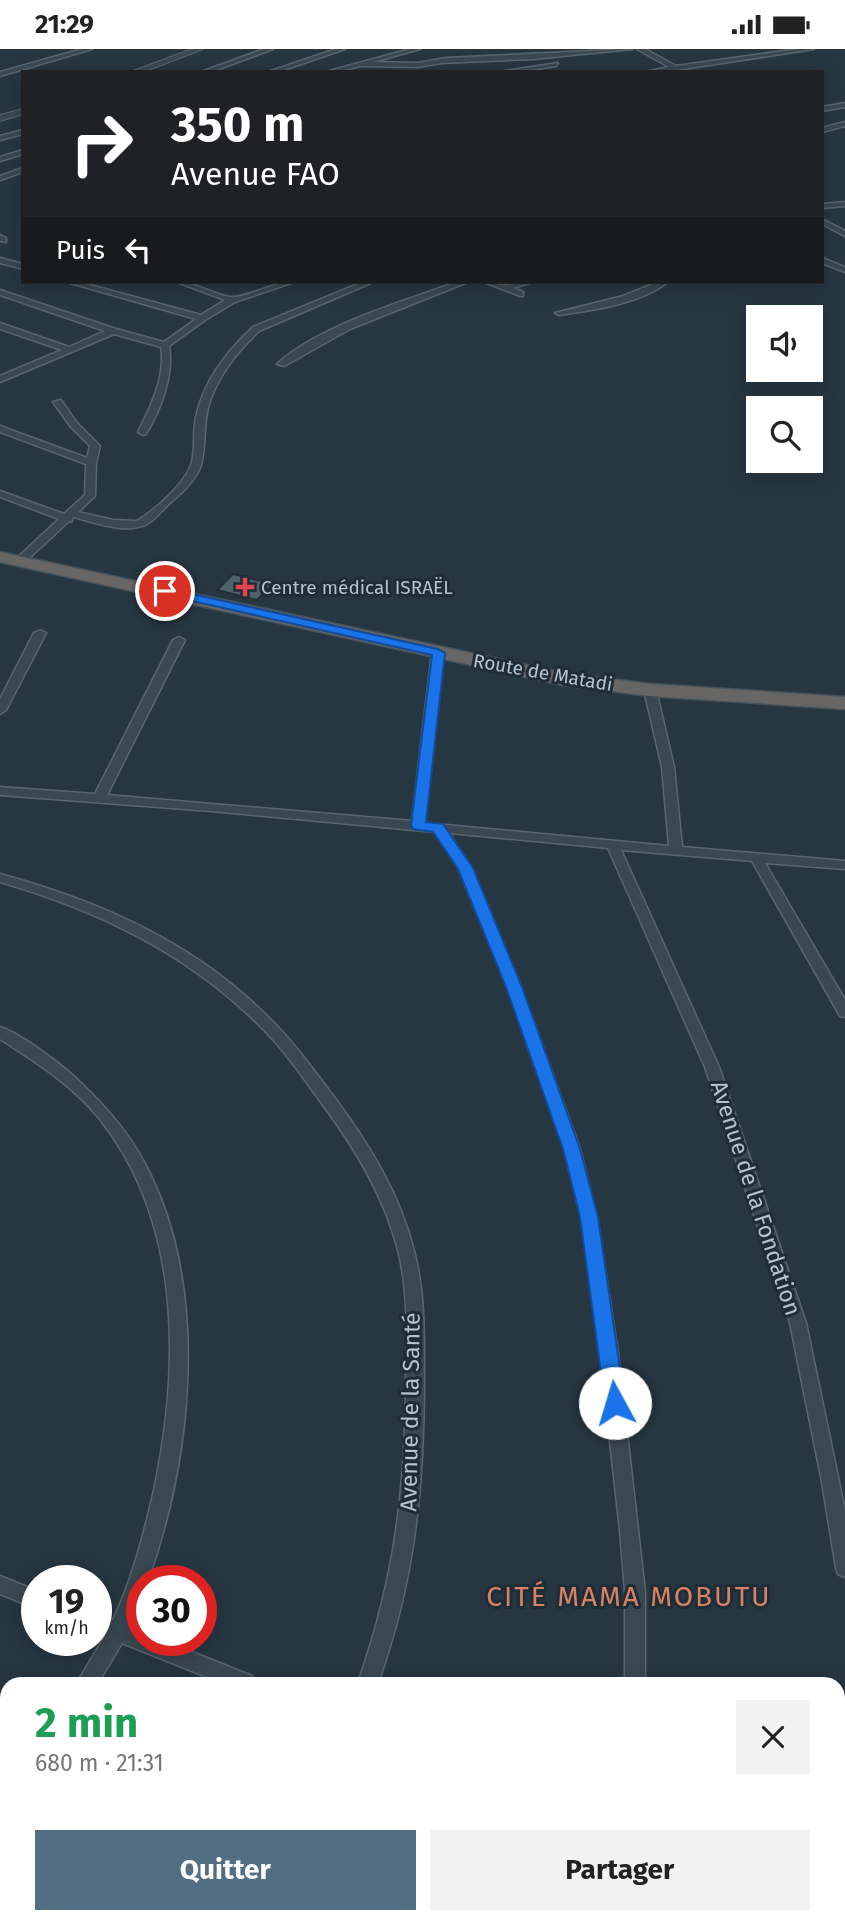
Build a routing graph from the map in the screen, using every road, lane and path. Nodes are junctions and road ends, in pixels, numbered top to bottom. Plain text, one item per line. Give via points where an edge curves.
1 (89, 49) edge
2 (199, 49) edge
3 (270, 49) edge
4 (342, 49) edge
5 (417, 49) edge
6 (491, 49) edge
7 (562, 49) edge
8 (629, 49) edge
9 (640, 49) edge
10 (759, 49) edge
11 (811, 49) edge
12 (581, 53) junction
13 (769, 55) junction
14 (526, 58) junction
15 (439, 61) junction
16 (359, 64) junction
17 (677, 69) junction
18 (141, 70) edge
19 (210, 70) edge
20 (277, 70) edge
21 (336, 70) edge
22 (515, 70) edge
23 (668, 70) edge
24 (0, 73) edge
25 (845, 105) edge
26 (824, 109) edge
27 (21, 112) edge
28 (0, 118) edge
29 (845, 124) edge
30 (824, 129) edge
31 (21, 133) edge
32 (0, 138) edge
33 (21, 153) edge
34 (0, 159) edge
35 (21, 171) edge
36 (0, 178) edge
37 (845, 204) edge
38 (824, 206) edge
39 (824, 222) edge
40 (845, 227) edge
41 (834, 228) junction
42 (824, 229) edge
43 (845, 234) edge
44 (0, 260) edge
45 (824, 261) edge
46 (21, 266) edge
47 (845, 270) edge
48 (78, 284) edge
49 (187, 284) edge
50 (284, 284) edge
51 (364, 284) edge
52 (458, 284) edge
53 (494, 284) edge
54 (520, 284) edge
55 (660, 284) edge
56 (505, 288) junction
57 (0, 292) edge
58 (520, 294) dead end
59 (232, 300) junction
60 (559, 313) dead end
61 (202, 318) junction
62 (0, 326) edge
63 (113, 331) junction
64 (165, 345) junction
65 (68, 349) junction
66 (281, 363) dead end
67 (0, 367) edge
68 (15, 372) junction
69 (0, 379) edge
70 (58, 402) dead end
71 (0, 429) edge
72 (143, 432) dead end
73 (91, 463) junction
74 (0, 494) edge
75 (71, 516) junction
76 (0, 557) edge
77 (20, 561) junction
78 (40, 633) dead end
79 (179, 640) dead end
80 (438, 653) junction
81 (650, 690) junction
82 (845, 702) edge
83 (0, 710) edge
84 (0, 791) edge
85 (100, 797) junction
86 (418, 825) junction
87 (438, 827) junction
88 (613, 846) junction
89 (676, 852) junction
90 (757, 858) junction
91 (845, 865) edge
92 (0, 878) edge
93 (845, 1012) edge
94 (0, 1032) edge
95 (845, 1568) edge
96 (0, 1585) edge
97 (21, 1594) edge
98 (112, 1630) edge
99 (118, 1632) junction
100 (91, 1677) edge
101 (230, 1677) edge
102 (370, 1677) edge
103 (635, 1677) edge

1 - 24 street
2 - 18 street
3 - 19 street
4 - 20 street
5 - 16 street
6 - 15 street
7 - 14 street
8 - 12 street
9 - 17 street
10 - 13 street
11 - 13 street
12 - 14 street
12 - 22 street via 589,59
13 - 17 street
14 - 15 street
15 - 16 street
16 - 21 street
17 - 23 street
25 - 26 street
27 - 28 street
29 - 30 street
31 - 32 street
33 - 34 street
35 - 36 street
37 - 38 street
39 - 41 street
40 - 41 street
41 - 42 street
41 - 43 street
44 - 46 street
45 - 47 street
48 - 61 street
49 - 59 street
50 - 59 street
51 - 75 street via 264,325 242,341 206,398 195,472 142,523
52 - 66 street via 318,338
53 - 56 street
54 - 56 street
55 - 60 street via 604,306
56 - 58 street
57 - 63 street
59 - 61 street
61 - 64 street
62 - 65 street
63 - 64 street
63 - 65 street
64 - 72 street via 169,356
65 - 68 street
67 - 68 street
68 - 69 street
70 - 73 street via 93,441
71 - 73 street
73 - 75 street via 90,496
74 - 75 street
75 - 77 street
76 - 77 highway, Route de Matadi
77 - 80 highway, Route de Matadi
78 - 83 street
79 - 85 street
80 - 81 highway, Route de Matadi via 564,679
80 - 86 street
81 - 82 highway, Route de Matadi
81 - 89 street via 668,767
84 - 85 street
85 - 86 street
86 - 87 street
87 - 88 street
87 - 103 street via 465,868 514,987 572,1149 589,1217 629,1530
88 - 89 street
88 - 95 street, Avenue de la Fondation via 712,1067 798,1323
89 - 90 street
90 - 91 street
90 - 93 street
92 - 102 street, Avenue de la Santé via 111,916 211,974 291,1052 349,1127 379,1178 406,1252 415,1329 415,1446 407,1534 391,1615
94 - 99 street via 50,1062 96,1105 128,1147 152,1192 168,1239 180,1326 176,1419 155,1532
96 - 97 street
98 - 99 street
99 - 100 street
99 - 101 street

